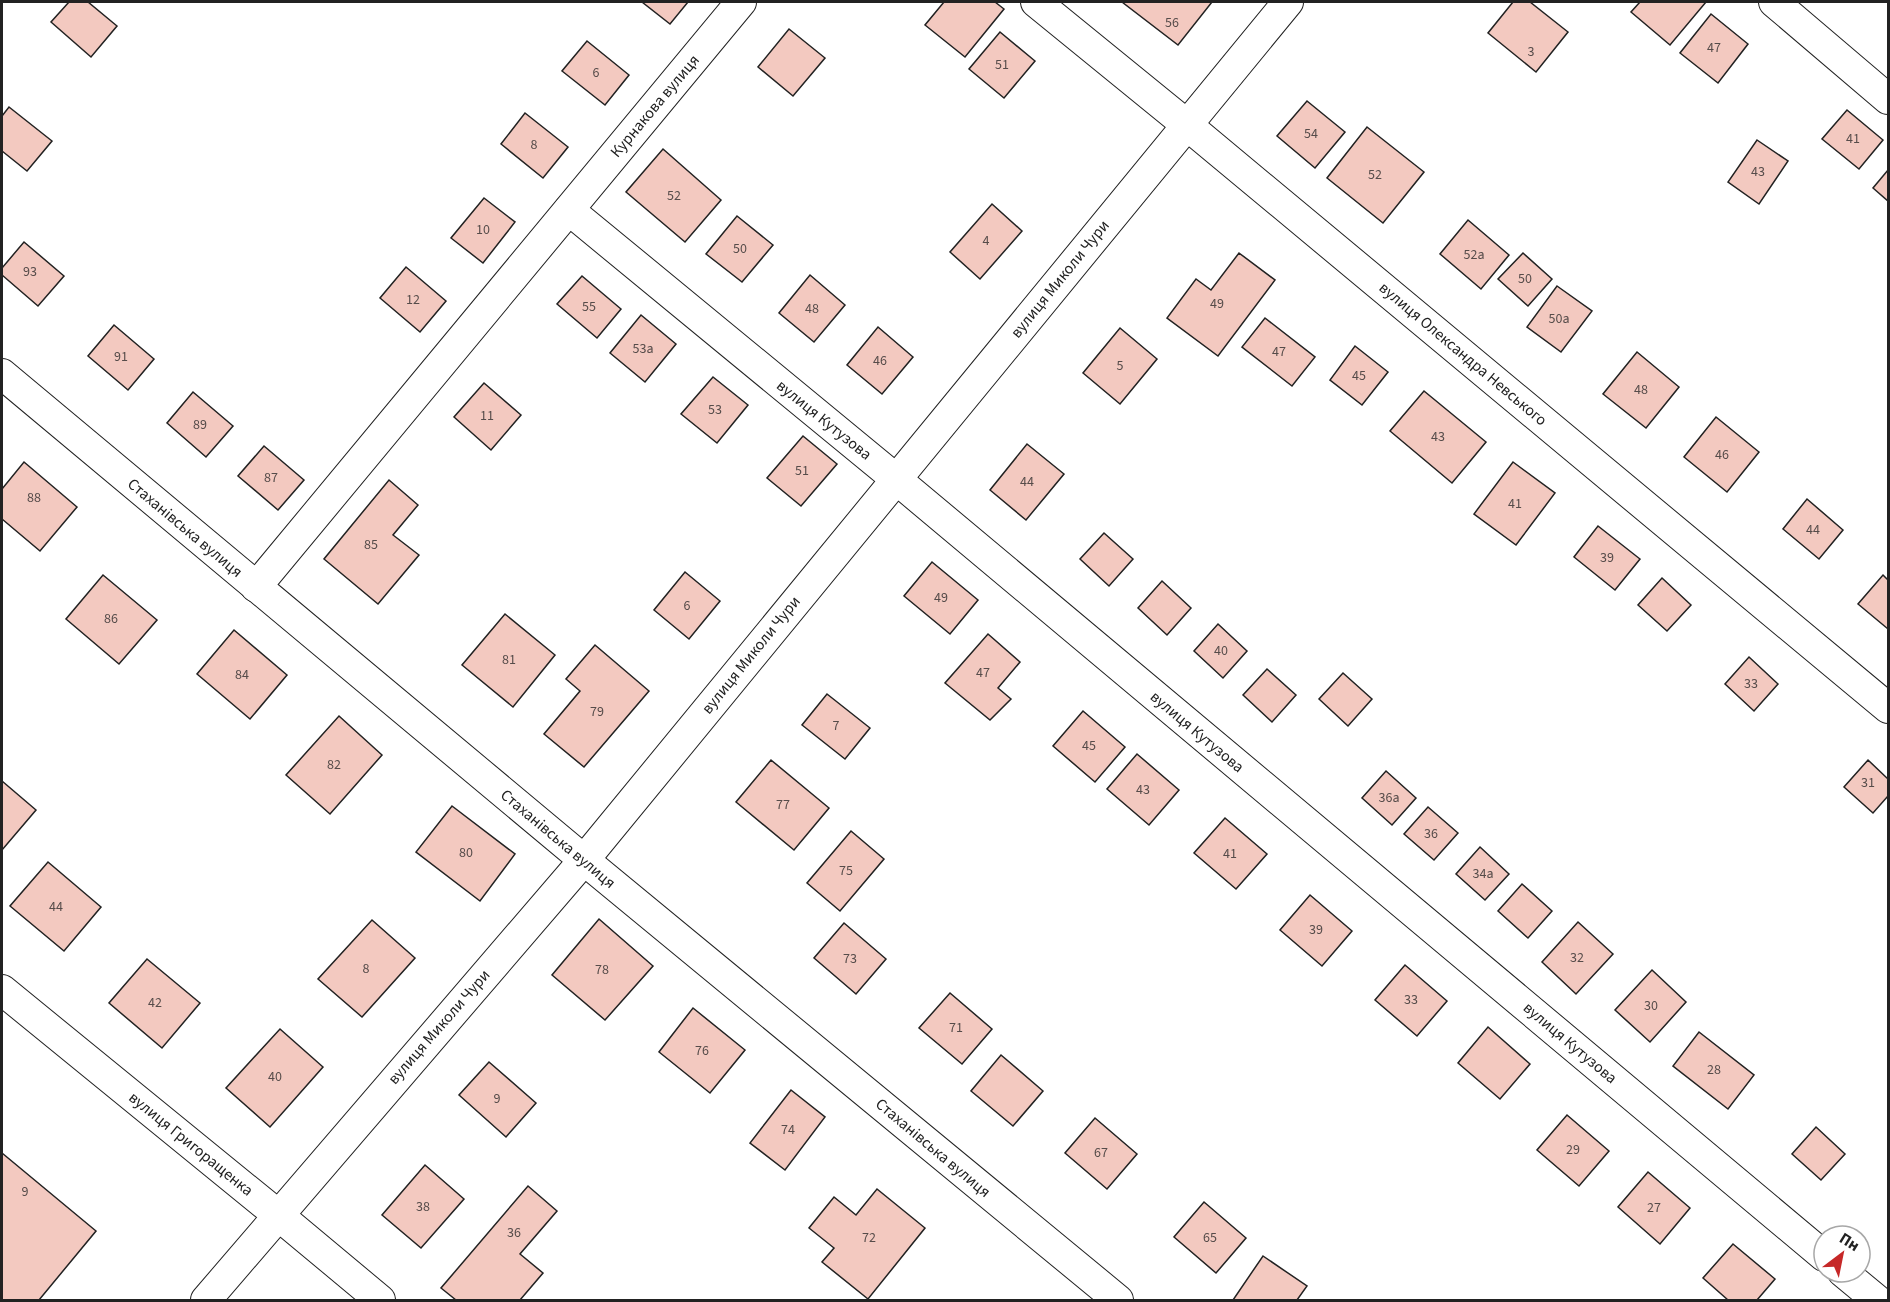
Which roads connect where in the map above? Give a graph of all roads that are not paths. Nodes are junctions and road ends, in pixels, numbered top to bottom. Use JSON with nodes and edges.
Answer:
{"nodes":[{"id":1,"x":741,"y":2,"type":"edge"},
{"id":2,"x":1036,"y":2,"type":"edge"},
{"id":3,"x":1287,"y":2,"type":"edge"},
{"id":4,"x":1774,"y":2,"type":"edge"},
{"id":5,"x":1888,"y":99,"type":"edge"},
{"id":6,"x":1187,"y":125,"type":"junction"},
{"id":7,"x":569,"y":210,"type":"junction"},
{"id":8,"x":2,"y":374,"type":"edge"},
{"id":9,"x":896,"y":479,"type":"junction"},
{"id":10,"x":256,"y":587,"type":"junction"},
{"id":11,"x":1888,"y":708,"type":"edge"},
{"id":12,"x":584,"y":860,"type":"junction"},
{"id":13,"x":2,"y":990,"type":"edge"},
{"id":14,"x":278,"y":1215,"type":"junction"},
{"id":15,"x":1812,"y":1246,"type":"edge"},
{"id":16,"x":1858,"y":1284,"type":"edge"},
{"id":17,"x":206,"y":1300,"type":"edge"},
{"id":18,"x":380,"y":1300,"type":"edge"},
{"id":19,"x":1118,"y":1300,"type":"edge"},
{"id":20,"x":1877,"y":1300,"type":"edge"}],
"edges":[{"from":1,"to":7,"type":"street","name":"Курнакова вулиця"},
{"from":2,"to":6,"type":"street","name":"вулиця Олександра Невського"},
{"from":3,"to":6,"type":"street","name":"вулиця Миколи Чури"},
{"from":4,"to":5,"type":"street"},
{"from":6,"to":9,"type":"street","name":"вулиця Миколи Чури"},
{"from":6,"to":11,"type":"street","name":"вулиця Олександра Невського"},
{"from":7,"to":9,"type":"street","name":"вулиця Кутузова"},
{"from":7,"to":10,"type":"street","name":"Курнакова вулиця"},
{"from":8,"to":10,"type":"street","name":"Стаханівська вулиця"},
{"from":9,"to":12,"type":"street","name":"вулиця Миколи Чури"},
{"from":9,"to":15,"type":"street","name":"вулиця Кутузова"},
{"from":10,"to":12,"type":"street","name":"Стаханівська вулиця"},
{"from":12,"to":14,"type":"street","name":"вулиця Миколи Чури"},
{"from":12,"to":19,"type":"street","name":"Стаханівська вулиця"},
{"from":13,"to":14,"type":"street","name":"вулиця Григоращенка"},
{"from":14,"to":17,"type":"street","name":"вулиця Миколи Чури"},
{"from":14,"to":18,"type":"street","name":"вулиця Григоращенка"},
{"from":16,"to":20,"type":"street"}]}
